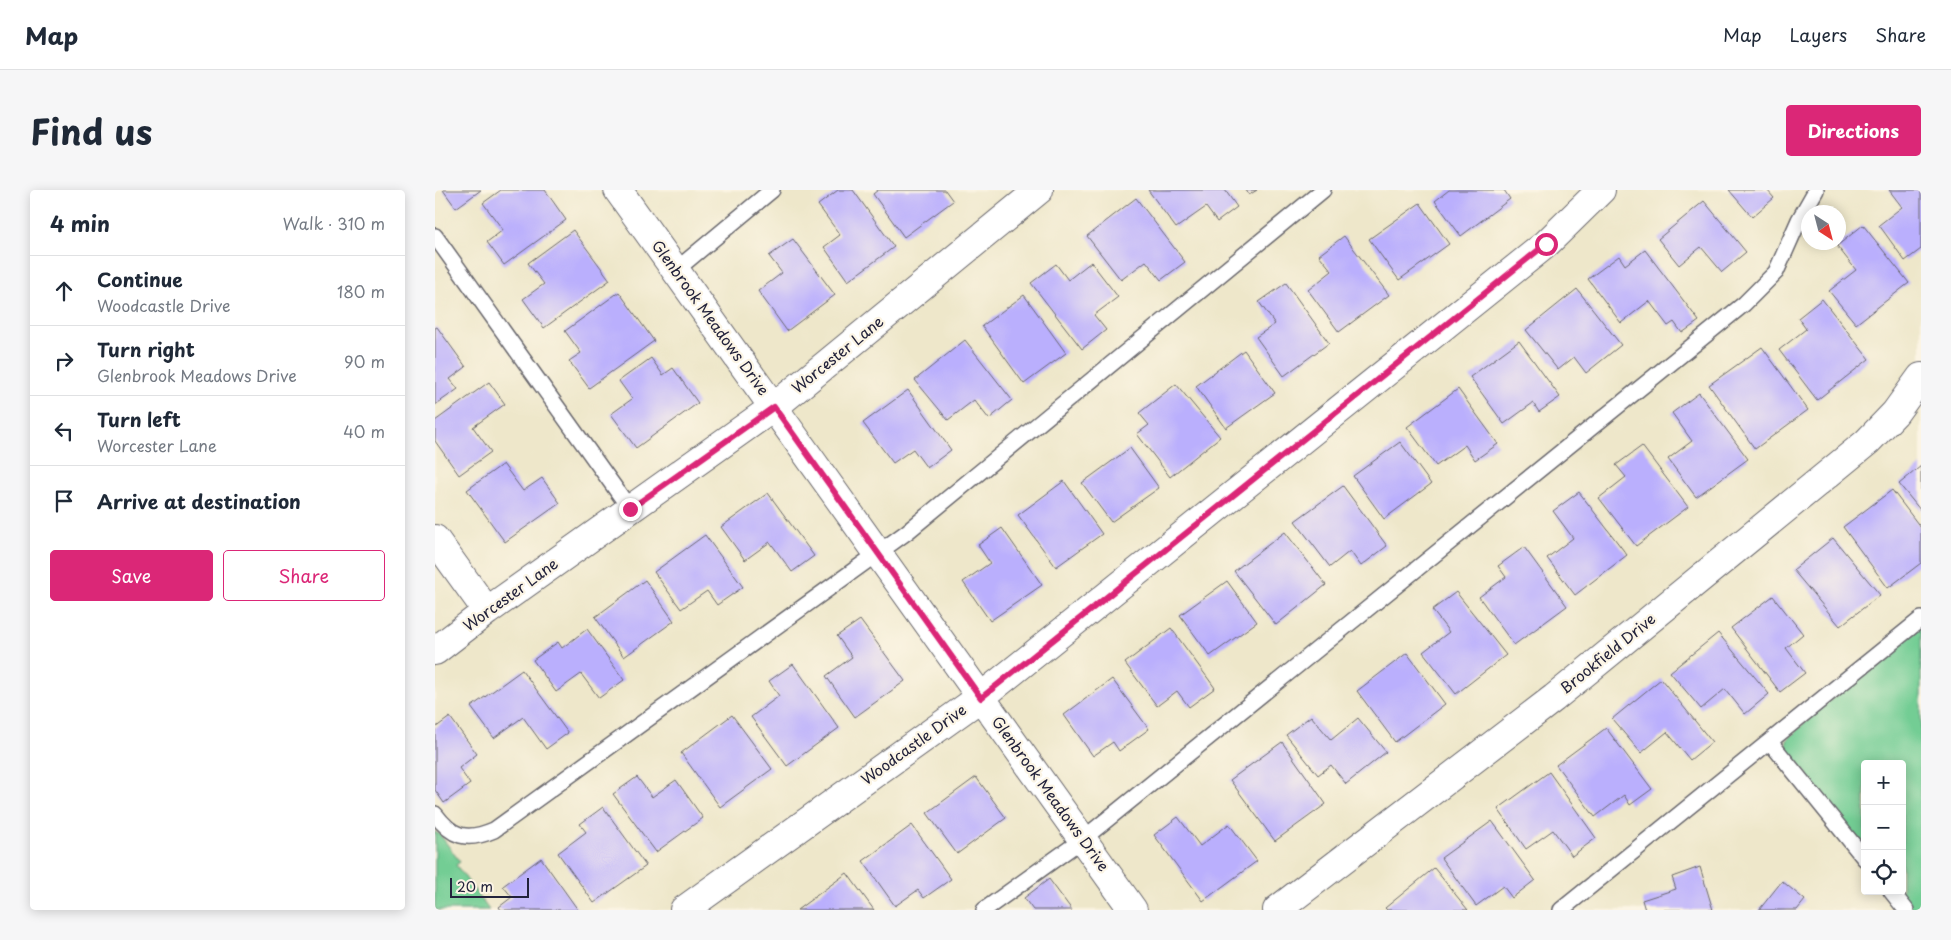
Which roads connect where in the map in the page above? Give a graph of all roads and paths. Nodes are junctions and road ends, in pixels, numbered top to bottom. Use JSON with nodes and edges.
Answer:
{"nodes":[{"id":1,"x":618,"y":190,"type":"edge"},
{"id":2,"x":772,"y":190,"type":"edge"},
{"id":3,"x":1039,"y":190,"type":"edge"},
{"id":4,"x":1323,"y":190,"type":"edge"},
{"id":5,"x":1601,"y":190,"type":"edge"},
{"id":6,"x":1817,"y":190,"type":"edge"},
{"id":7,"x":435,"y":236,"type":"edge"},
{"id":8,"x":676,"y":270,"type":"junction"},
{"id":9,"x":1921,"y":377,"type":"edge"},
{"id":10,"x":774,"y":407,"type":"junction"},
{"id":11,"x":630,"y":509,"type":"junction"},
{"id":12,"x":435,"y":539,"type":"edge"},
{"id":13,"x":878,"y":553,"type":"junction"},
{"id":14,"x":487,"y":611,"type":"junction"},
{"id":15,"x":1921,"y":619,"type":"edge"},
{"id":16,"x":435,"y":651,"type":"edge"},
{"id":17,"x":981,"y":698,"type":"junction"},
{"id":18,"x":1770,"y":742,"type":"junction"},
{"id":19,"x":435,"y":814,"type":"edge"},
{"id":20,"x":1083,"y":839,"type":"junction"},
{"id":21,"x":1861,"y":854,"type":"edge"},
{"id":22,"x":1894,"y":895,"type":"edge"},
{"id":23,"x":684,"y":910,"type":"edge"},
{"id":24,"x":983,"y":910,"type":"edge"},
{"id":25,"x":1133,"y":910,"type":"edge"},
{"id":26,"x":1277,"y":910,"type":"edge"},
{"id":27,"x":1561,"y":910,"type":"edge"},
{"id":28,"x":1906,"y":910,"type":"edge"}],
"edges":[{"from":1,"to":8,"type":"street","name":"Glenbrook Meadows Drive"},
{"from":2,"to":8,"type":"lane"},
{"from":3,"to":10,"type":"street","name":"Worcester Lane"},
{"from":4,"to":13,"type":"lane"},
{"from":5,"to":17,"type":"street","name":"Woodcastle Drive"},
{"from":6,"to":20,"type":"lane"},
{"from":7,"to":11,"type":"lane"},
{"from":8,"to":10,"type":"street","name":"Glenbrook Meadows Drive"},
{"from":9,"to":26,"type":"street","name":"Brookfield Drive"},
{"from":10,"to":11,"type":"street","name":"Worcester Lane"},
{"from":10,"to":13,"type":"street","name":"Glenbrook Meadows Drive"},
{"from":11,"to":14,"type":"street","name":"Worcester Lane"},
{"from":12,"to":14,"type":"street"},
{"from":13,"to":17,"type":"street","name":"Glenbrook Meadows Drive"},
{"from":13,"to":19,"type":"lane"},
{"from":14,"to":16,"type":"street","name":"Worcester Lane"},
{"from":15,"to":18,"type":"lane"},
{"from":17,"to":20,"type":"street","name":"Glenbrook Meadows Drive"},
{"from":17,"to":23,"type":"street","name":"Woodcastle Drive"},
{"from":18,"to":21,"type":"lane"},
{"from":18,"to":27,"type":"lane"},
{"from":20,"to":24,"type":"lane"},
{"from":20,"to":25,"type":"street","name":"Glenbrook Meadows Drive"},
{"from":22,"to":28,"type":"lane"}]}
